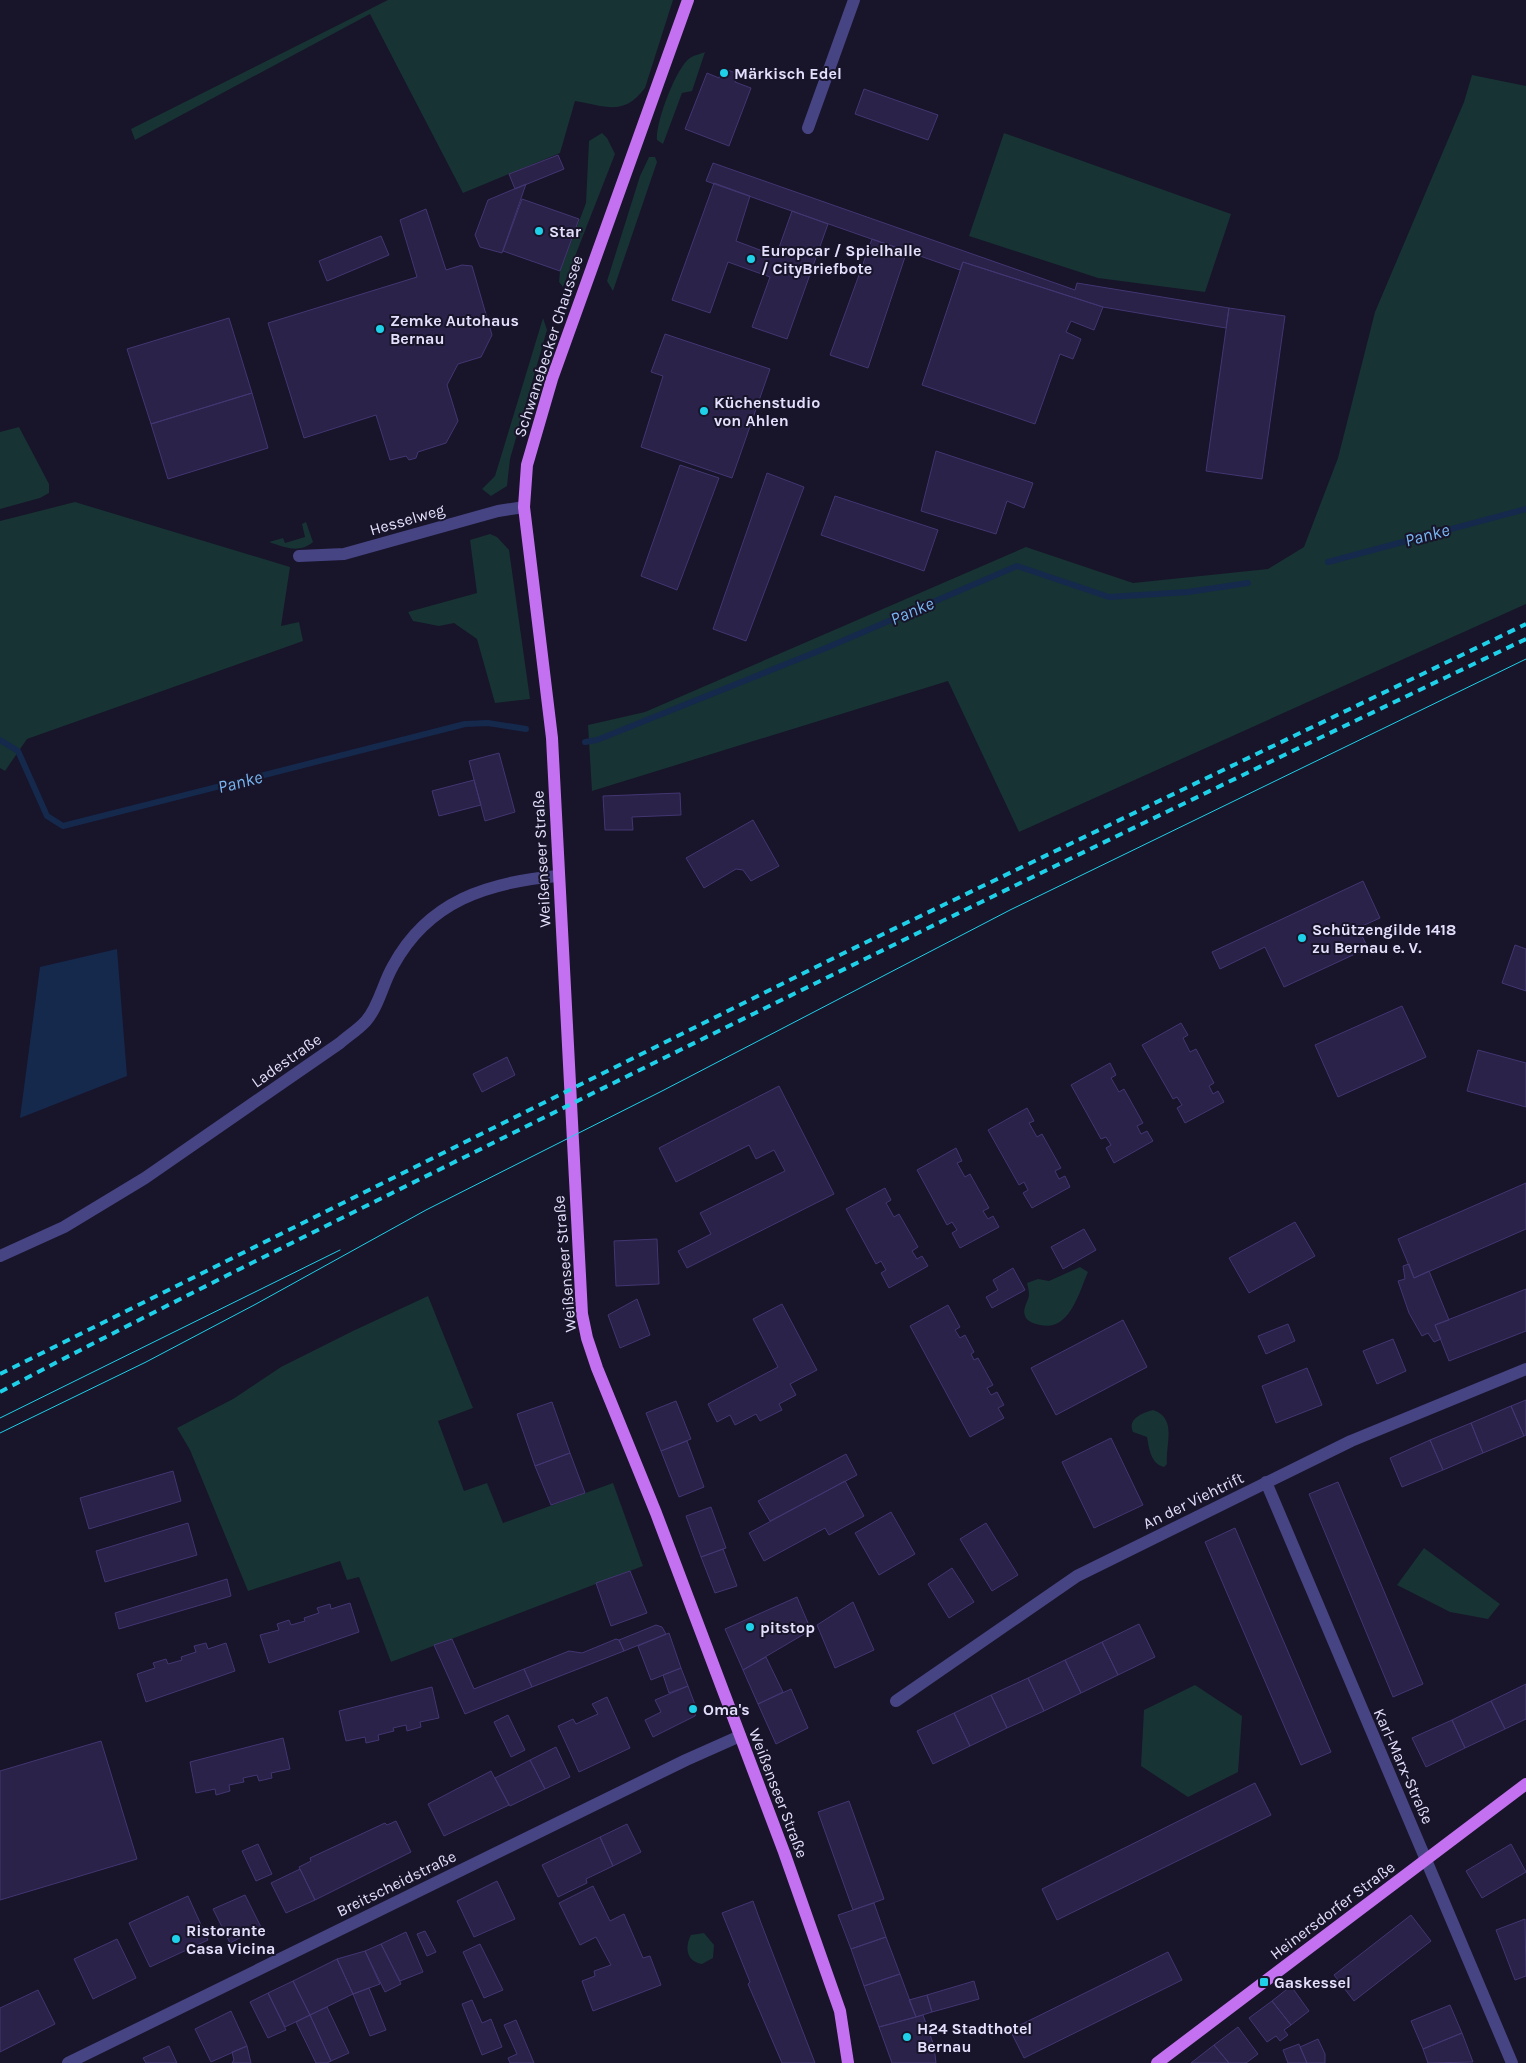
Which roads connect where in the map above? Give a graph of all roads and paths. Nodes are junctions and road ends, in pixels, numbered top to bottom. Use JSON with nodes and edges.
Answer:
{"nodes":[{"id":1,"x":688,"y":0,"type":"edge"},
{"id":2,"x":854,"y":0,"type":"edge"},
{"id":3,"x":808,"y":128,"type":"dead end"},
{"id":4,"x":524,"y":508,"type":"junction"},
{"id":5,"x":299,"y":556,"type":"dead end"},
{"id":6,"x":558,"y":876,"type":"junction"},
{"id":7,"x":0,"y":1256,"type":"edge"},
{"id":8,"x":1526,"y":1369,"type":"edge"},
{"id":9,"x":1266,"y":1482,"type":"junction"},
{"id":10,"x":896,"y":1701,"type":"dead end"},
{"id":11,"x":740,"y":1736,"type":"junction"},
{"id":12,"x":1526,"y":1784,"type":"edge"},
{"id":13,"x":1426,"y":1860,"type":"junction"},
{"id":14,"x":68,"y":2063,"type":"edge"},
{"id":15,"x":848,"y":2063,"type":"edge"},
{"id":16,"x":1157,"y":2063,"type":"edge"},
{"id":17,"x":1512,"y":2063,"type":"edge"}],
"edges":[{"from":1,"to":4,"type":"main road","name":"Schwanebecker Chaussee"},
{"from":2,"to":3,"type":"street"},
{"from":4,"to":5,"type":"street","name":"Hesselweg"},
{"from":4,"to":6,"type":"main road","name":"Weißenseer Straße"},
{"from":6,"to":7,"type":"street","name":"Ladestraße"},
{"from":6,"to":11,"type":"main road","name":"Weißenseer Straße"},
{"from":8,"to":9,"type":"street","name":"An der Viehtrift"},
{"from":9,"to":10,"type":"street","name":"An der Viehtrift"},
{"from":9,"to":13,"type":"street","name":"Karl-Marx-Straße"},
{"from":11,"to":14,"type":"street","name":"Breitscheidstraße"},
{"from":11,"to":15,"type":"main road","name":"Weißenseer Straße"},
{"from":12,"to":13,"type":"main road","name":"Heinersdorfer Straße"},
{"from":13,"to":16,"type":"main road","name":"Heinersdorfer Straße"},
{"from":13,"to":17,"type":"street","name":"Karl-Marx-Straße"}]}
